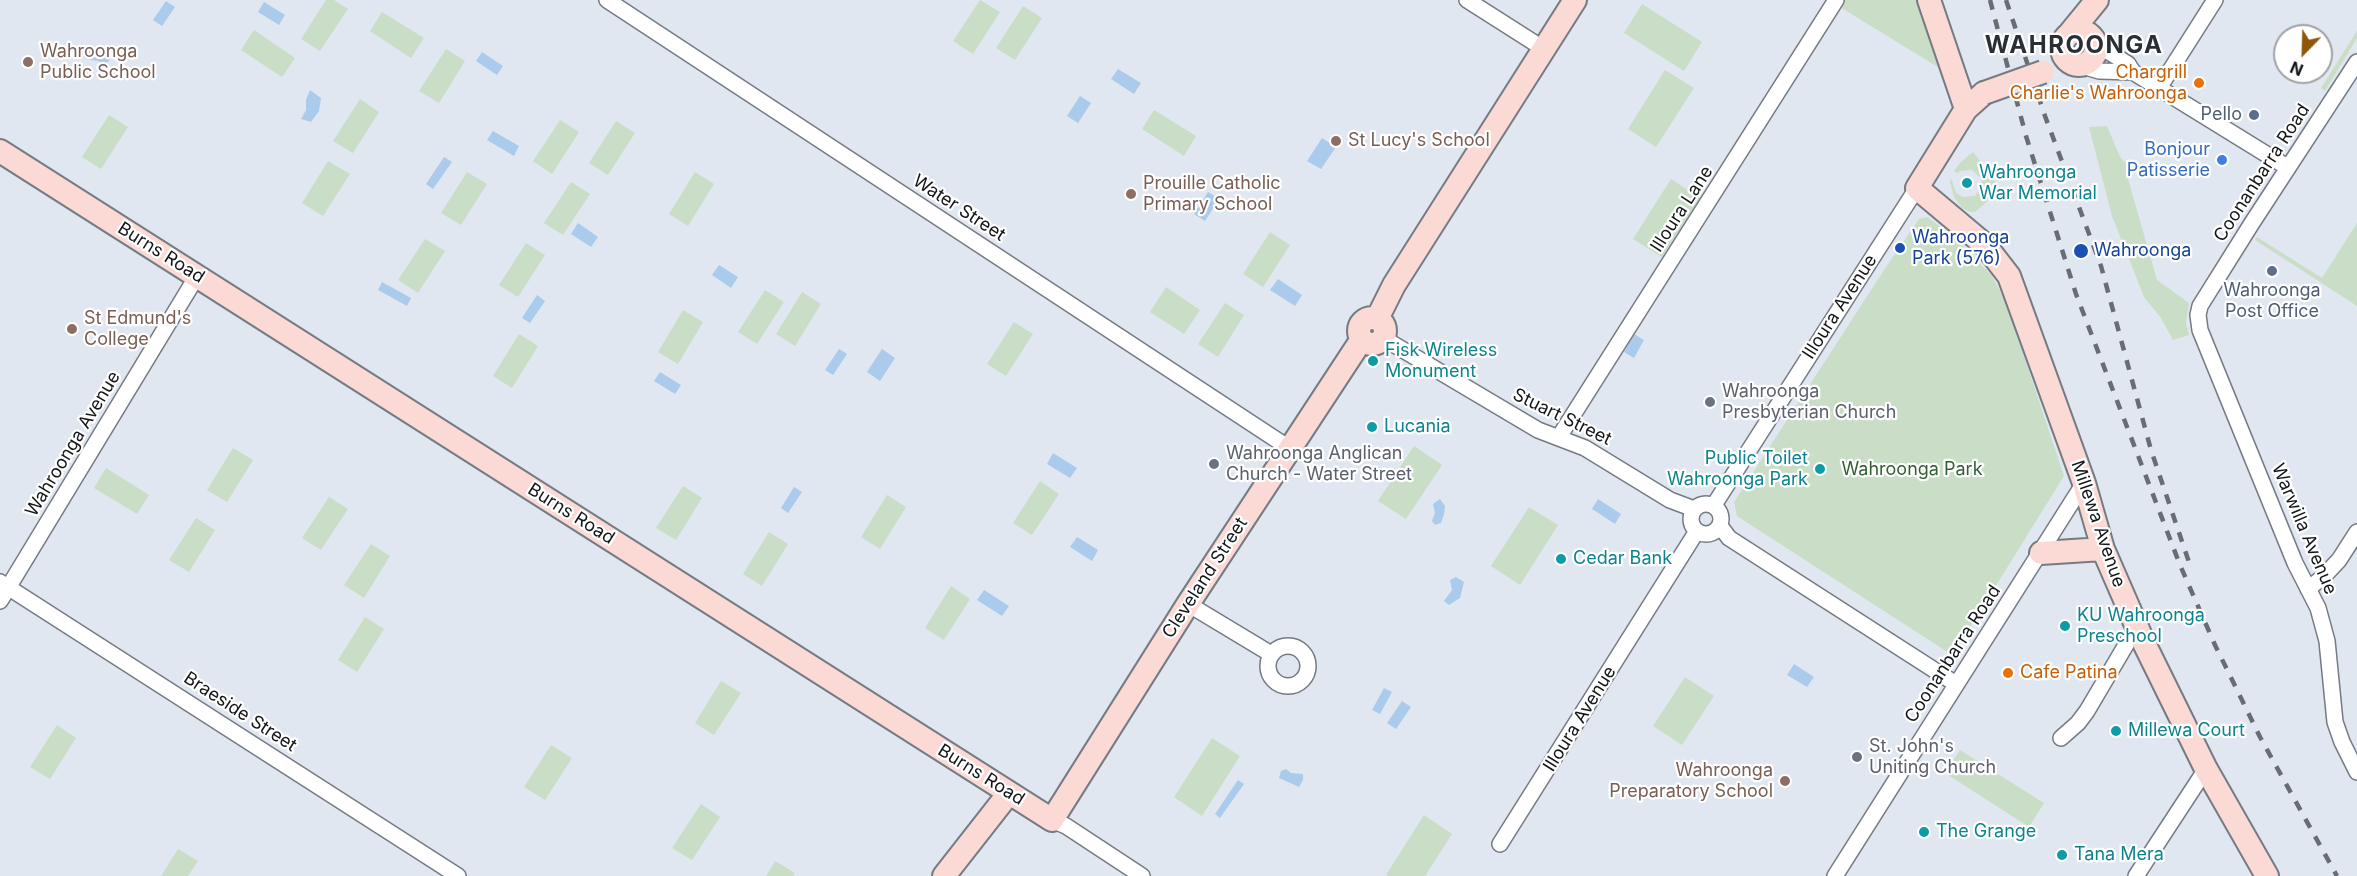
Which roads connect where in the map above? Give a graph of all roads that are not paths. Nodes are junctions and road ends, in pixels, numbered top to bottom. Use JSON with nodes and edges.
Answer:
{"nodes":[{"id":1,"x":607,"y":0,"type":"edge"},
{"id":2,"x":1467,"y":0,"type":"edge"},
{"id":3,"x":1575,"y":0,"type":"edge"},
{"id":4,"x":1836,"y":0,"type":"edge"},
{"id":5,"x":1929,"y":0,"type":"edge"},
{"id":6,"x":2215,"y":0,"type":"edge"},
{"id":7,"x":2096,"y":2,"type":"edge"},
{"id":8,"x":2070,"y":33,"type":"junction"},
{"id":9,"x":2095,"y":42,"type":"junction"},
{"id":10,"x":1544,"y":49,"type":"junction"},
{"id":11,"x":2357,"y":62,"type":"edge"},
{"id":12,"x":2073,"y":63,"type":"junction"},
{"id":13,"x":2133,"y":72,"type":"junction"},
{"id":14,"x":2159,"y":88,"type":"junction"},
{"id":15,"x":1966,"y":109,"type":"junction"},
{"id":16,"x":0,"y":151,"type":"edge"},
{"id":17,"x":2287,"y":167,"type":"junction"},
{"id":18,"x":1917,"y":188,"type":"junction"},
{"id":19,"x":197,"y":276,"type":"junction"},
{"id":20,"x":2200,"y":306,"type":"joint"},
{"id":21,"x":1374,"y":332,"type":"junction"},
{"id":22,"x":1559,"y":437,"type":"junction"},
{"id":23,"x":1289,"y":448,"type":"junction"},
{"id":24,"x":2084,"y":483,"type":"junction"},
{"id":25,"x":1714,"y":505,"type":"junction"},
{"id":26,"x":1694,"y":509,"type":"junction"},
{"id":27,"x":1720,"y":526,"type":"junction"},
{"id":28,"x":1697,"y":531,"type":"junction"},
{"id":29,"x":2357,"y":532,"type":"edge"},
{"id":30,"x":2103,"y":549,"type":"junction"},
{"id":31,"x":2041,"y":553,"type":"junction"},
{"id":32,"x":4,"y":585,"type":"edge"},
{"id":33,"x":2308,"y":589,"type":"junction"},
{"id":34,"x":0,"y":602,"type":"edge"},
{"id":35,"x":1188,"y":604,"type":"junction"},
{"id":36,"x":2141,"y":635,"type":"junction"},
{"id":37,"x":1271,"y":654,"type":"dead end"},
{"id":38,"x":1956,"y":684,"type":"junction"},
{"id":39,"x":2061,"y":738,"type":"dead end"},
{"id":40,"x":2206,"y":769,"type":"junction"},
{"id":41,"x":2357,"y":772,"type":"edge"},
{"id":42,"x":1008,"y":793,"type":"junction"},
{"id":43,"x":1052,"y":820,"type":"junction"},
{"id":44,"x":1500,"y":844,"type":"dead end"},
{"id":45,"x":458,"y":876,"type":"edge"},
{"id":46,"x":944,"y":876,"type":"edge"},
{"id":47,"x":1142,"y":876,"type":"edge"},
{"id":48,"x":1835,"y":876,"type":"edge"},
{"id":49,"x":2136,"y":876,"type":"edge"},
{"id":50,"x":2267,"y":876,"type":"edge"}],
"edges":[{"from":1,"to":23,"type":"street","name":"Water Street"},
{"from":2,"to":10,"type":"street"},
{"from":3,"to":10,"type":"street","name":"Cleveland Street"},
{"from":4,"to":22,"type":"street","name":"Illoura Lane"},
{"from":5,"to":15,"type":"street"},
{"from":6,"to":14,"type":"street"},
{"from":7,"to":8,"type":"street"},
{"from":7,"to":9,"type":"street"},
{"from":8,"to":9,"type":"street"},
{"from":8,"to":12,"type":"street"},
{"from":9,"to":12,"type":"street"},
{"from":9,"to":13,"type":"street"},
{"from":10,"to":21,"type":"street","name":"Cleveland Street"},
{"from":11,"to":17,"type":"street","name":"Coonanbarra Road"},
{"from":12,"to":13,"type":"street"},
{"from":12,"to":15,"type":"street","name":"Illoura Avenue","bridge":true},
{"from":13,"to":14,"type":"street"},
{"from":14,"to":17,"type":"street"},
{"from":15,"to":18,"type":"street","name":"Illoura Avenue"},
{"from":16,"to":19,"type":"street","name":"Burns Road"},
{"from":17,"to":20,"type":"street","name":"Coonanbarra Road"},
{"from":18,"to":24,"type":"street","name":"Millewa Avenue"},
{"from":18,"to":25,"type":"street","name":"Illoura Avenue"},
{"from":19,"to":32,"type":"street","name":"Wahroonga Avenue"},
{"from":19,"to":42,"type":"street","name":"Burns Road"},
{"from":20,"to":33,"type":"street","name":"Warwilla Avenue"},
{"from":21,"to":22,"type":"street","name":"Stuart Street"},
{"from":21,"to":23,"type":"street","name":"Cleveland Street"},
{"from":22,"to":26,"type":"street","name":"Stuart Street"},
{"from":23,"to":35,"type":"street","name":"Cleveland Street"},
{"from":24,"to":30,"type":"street","name":"Millewa Avenue"},
{"from":24,"to":31,"type":"street","name":"Coonanbarra Road"},
{"from":25,"to":26,"type":"street"},
{"from":25,"to":27,"type":"street"},
{"from":26,"to":28,"type":"street"},
{"from":27,"to":28,"type":"street"},
{"from":27,"to":38,"type":"street"},
{"from":28,"to":44,"type":"street","name":"Illoura Avenue"},
{"from":29,"to":33,"type":"street"},
{"from":30,"to":31,"type":"street"},
{"from":30,"to":36,"type":"street","name":"Millewa Avenue"},
{"from":31,"to":38,"type":"street","name":"Coonanbarra Road"},
{"from":32,"to":34,"type":"street","name":"Wahroonga Avenue"},
{"from":32,"to":45,"type":"street","name":"Braeside Street"},
{"from":33,"to":41,"type":"street","name":"Warwilla Avenue"},
{"from":35,"to":37,"type":"street"},
{"from":35,"to":43,"type":"street","name":"Cleveland Street"},
{"from":36,"to":39,"type":"street"},
{"from":36,"to":40,"type":"street","name":"Millewa Avenue"},
{"from":38,"to":48,"type":"street","name":"Coonanbarra Road"},
{"from":40,"to":49,"type":"street"},
{"from":40,"to":50,"type":"street","name":"Millewa Avenue"},
{"from":42,"to":43,"type":"street","name":"Burns Road"},
{"from":42,"to":46,"type":"street"},
{"from":43,"to":47,"type":"street","name":"Burns Road"}]}
